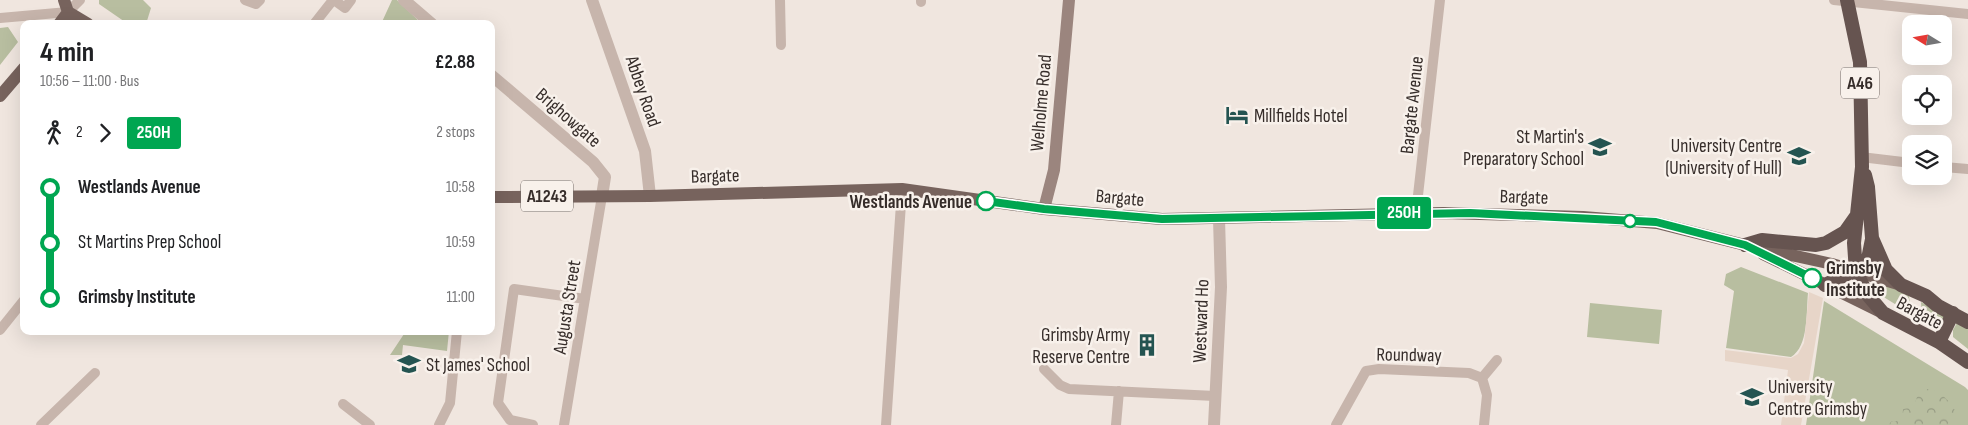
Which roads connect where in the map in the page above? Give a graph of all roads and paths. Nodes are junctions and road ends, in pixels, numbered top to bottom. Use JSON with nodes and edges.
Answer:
{"nodes":[{"id":1,"x":80,"y":0,"type":"edge"},
{"id":2,"x":245,"y":0,"type":"edge"},
{"id":3,"x":260,"y":0,"type":"edge"},
{"id":4,"x":333,"y":0,"type":"edge"},
{"id":5,"x":351,"y":0,"type":"edge"},
{"id":6,"x":404,"y":0,"type":"edge"},
{"id":7,"x":592,"y":0,"type":"edge"},
{"id":8,"x":780,"y":0,"type":"edge"},
{"id":9,"x":1069,"y":0,"type":"edge"},
{"id":10,"x":1440,"y":0,"type":"edge"},
{"id":11,"x":1843,"y":1,"type":"edge"},
{"id":12,"x":66,"y":6,"type":"edge"},
{"id":13,"x":1968,"y":14,"type":"edge"},
{"id":14,"x":0,"y":18,"type":"edge"},
{"id":15,"x":26,"y":20,"type":"edge"},
{"id":16,"x":61,"y":20,"type":"edge"},
{"id":17,"x":83,"y":20,"type":"edge"},
{"id":18,"x":317,"y":20,"type":"edge"},
{"id":19,"x":427,"y":20,"type":"edge"},
{"id":20,"x":781,"y":45,"type":"dead end"},
{"id":21,"x":20,"y":73,"type":"edge"},
{"id":22,"x":495,"y":78,"type":"edge"},
{"id":23,"x":0,"y":96,"type":"edge"},
{"id":24,"x":1862,"y":162,"type":"junction"},
{"id":25,"x":1902,"y":163,"type":"edge"},
{"id":26,"x":1952,"y":168,"type":"edge"},
{"id":27,"x":1968,"y":169,"type":"edge"},
{"id":28,"x":902,"y":189,"type":"junction"},
{"id":29,"x":602,"y":196,"type":"junction"},
{"id":30,"x":650,"y":196,"type":"junction"},
{"id":31,"x":495,"y":197,"type":"edge"},
{"id":32,"x":1044,"y":209,"type":"junction"},
{"id":33,"x":1416,"y":213,"type":"junction"},
{"id":34,"x":1857,"y":214,"type":"junction"},
{"id":35,"x":1219,"y":219,"type":"junction"},
{"id":36,"x":1872,"y":238,"type":"junction"},
{"id":37,"x":1745,"y":245,"type":"junction"},
{"id":38,"x":1856,"y":272,"type":"junction"},
{"id":39,"x":1825,"y":285,"type":"junction"},
{"id":40,"x":1901,"y":285,"type":"junction"},
{"id":41,"x":585,"y":299,"type":"junction"},
{"id":42,"x":20,"y":305,"type":"edge"},
{"id":43,"x":1883,"y":313,"type":"junction"},
{"id":44,"x":1953,"y":313,"type":"junction"},
{"id":45,"x":1968,"y":322,"type":"edge"},
{"id":46,"x":0,"y":330,"type":"edge"},
{"id":47,"x":457,"y":335,"type":"edge"},
{"id":48,"x":1939,"y":342,"type":"junction"},
{"id":49,"x":1497,"y":360,"type":"dead end"},
{"id":50,"x":1968,"y":362,"type":"edge"},
{"id":51,"x":1044,"y":369,"type":"dead end"},
{"id":52,"x":95,"y":373,"type":"dead end"},
{"id":53,"x":1482,"y":378,"type":"junction"},
{"id":54,"x":1119,"y":391,"type":"junction"},
{"id":55,"x":1216,"y":396,"type":"junction"},
{"id":56,"x":343,"y":404,"type":"dead end"},
{"id":57,"x":41,"y":425,"type":"edge"},
{"id":58,"x":370,"y":425,"type":"edge"},
{"id":59,"x":439,"y":425,"type":"edge"},
{"id":60,"x":533,"y":425,"type":"edge"},
{"id":61,"x":563,"y":425,"type":"edge"},
{"id":62,"x":886,"y":425,"type":"edge"},
{"id":63,"x":1116,"y":425,"type":"edge"},
{"id":64,"x":1214,"y":425,"type":"edge"},
{"id":65,"x":1336,"y":425,"type":"edge"},
{"id":66,"x":1484,"y":425,"type":"edge"}],
"edges":[{"from":1,"to":12,"type":"street"},
{"from":2,"to":3,"type":"street"},
{"from":4,"to":5,"type":"street"},
{"from":4,"to":18,"type":"street"},
{"from":6,"to":19,"type":"street"},
{"from":7,"to":30,"type":"street","name":"Abbey Road"},
{"from":8,"to":20,"type":"street"},
{"from":9,"to":32,"type":"main road","name":"Welholme Road"},
{"from":10,"to":33,"type":"street","name":"Bargate Avenue"},
{"from":11,"to":13,"type":"street"},
{"from":11,"to":24,"type":"highway","number":"A46"},
{"from":12,"to":15,"type":"street"},
{"from":12,"to":16,"type":"main road"},
{"from":12,"to":17,"type":"main road"},
{"from":14,"to":15,"type":"street"},
{"from":21,"to":23,"type":"main road"},
{"from":22,"to":29,"type":"street","name":"Brighowgate"},
{"from":24,"to":25,"type":"street"},
{"from":24,"to":34,"type":"highway","number":"A46"},
{"from":24,"to":36,"type":"highway","number":"A46"},
{"from":26,"to":27,"type":"street"},
{"from":28,"to":30,"type":"main road","name":"Bargate","number":"A1243"},
{"from":28,"to":32,"type":"main road","name":"Bargate","number":"A1243"},
{"from":28,"to":62,"type":"street"},
{"from":29,"to":30,"type":"main road","name":"Bargate","number":"A1243"},
{"from":29,"to":31,"type":"main road","name":"Bargate","number":"A1243"},
{"from":29,"to":41,"type":"street","name":"Augusta Street"},
{"from":32,"to":35,"type":"main road","name":"Bargate","number":"A1243"},
{"from":33,"to":35,"type":"main road","name":"Bargate","number":"A1243"},
{"from":33,"to":37,"type":"main road","name":"Bargate","number":"A1243"},
{"from":34,"to":37,"type":"highway"},
{"from":34,"to":38,"type":"highway","number":"A46"},
{"from":35,"to":55,"type":"street","name":"Westward Ho"},
{"from":36,"to":38,"type":"highway"},
{"from":36,"to":40,"type":"highway","number":"A46"},
{"from":37,"to":38,"type":"main road","name":"Bargate","number":"A1243"},
{"from":37,"to":39,"type":"main road","name":"Bargate","number":"A1243"},
{"from":38,"to":39,"type":"highway"},
{"from":38,"to":40,"type":"main road","name":"Bargate","number":"A1243"},
{"from":38,"to":43,"type":"highway","number":"A46"},
{"from":39,"to":43,"type":"main road","name":"Bargate","number":"A1243"},
{"from":40,"to":44,"type":"highway","name":"Bargate","number":"A46"},
{"from":41,"to":60,"type":"street"},
{"from":41,"to":61,"type":"street","name":"Augusta Street"},
{"from":42,"to":46,"type":"street"},
{"from":43,"to":48,"type":"highway","name":"Bargate","number":"A46"},
{"from":44,"to":45,"type":"highway","name":"Bargate","number":"A46"},
{"from":44,"to":48,"type":"highway"},
{"from":47,"to":59,"type":"street"},
{"from":48,"to":50,"type":"highway","name":"Bargate","number":"A46"},
{"from":49,"to":53,"type":"street"},
{"from":51,"to":54,"type":"street"},
{"from":52,"to":57,"type":"street"},
{"from":53,"to":65,"type":"street","name":"Roundway"},
{"from":53,"to":66,"type":"street"},
{"from":54,"to":55,"type":"street"},
{"from":54,"to":63,"type":"street"},
{"from":55,"to":64,"type":"street","name":"Westward Ho"},
{"from":56,"to":58,"type":"street"}]}
